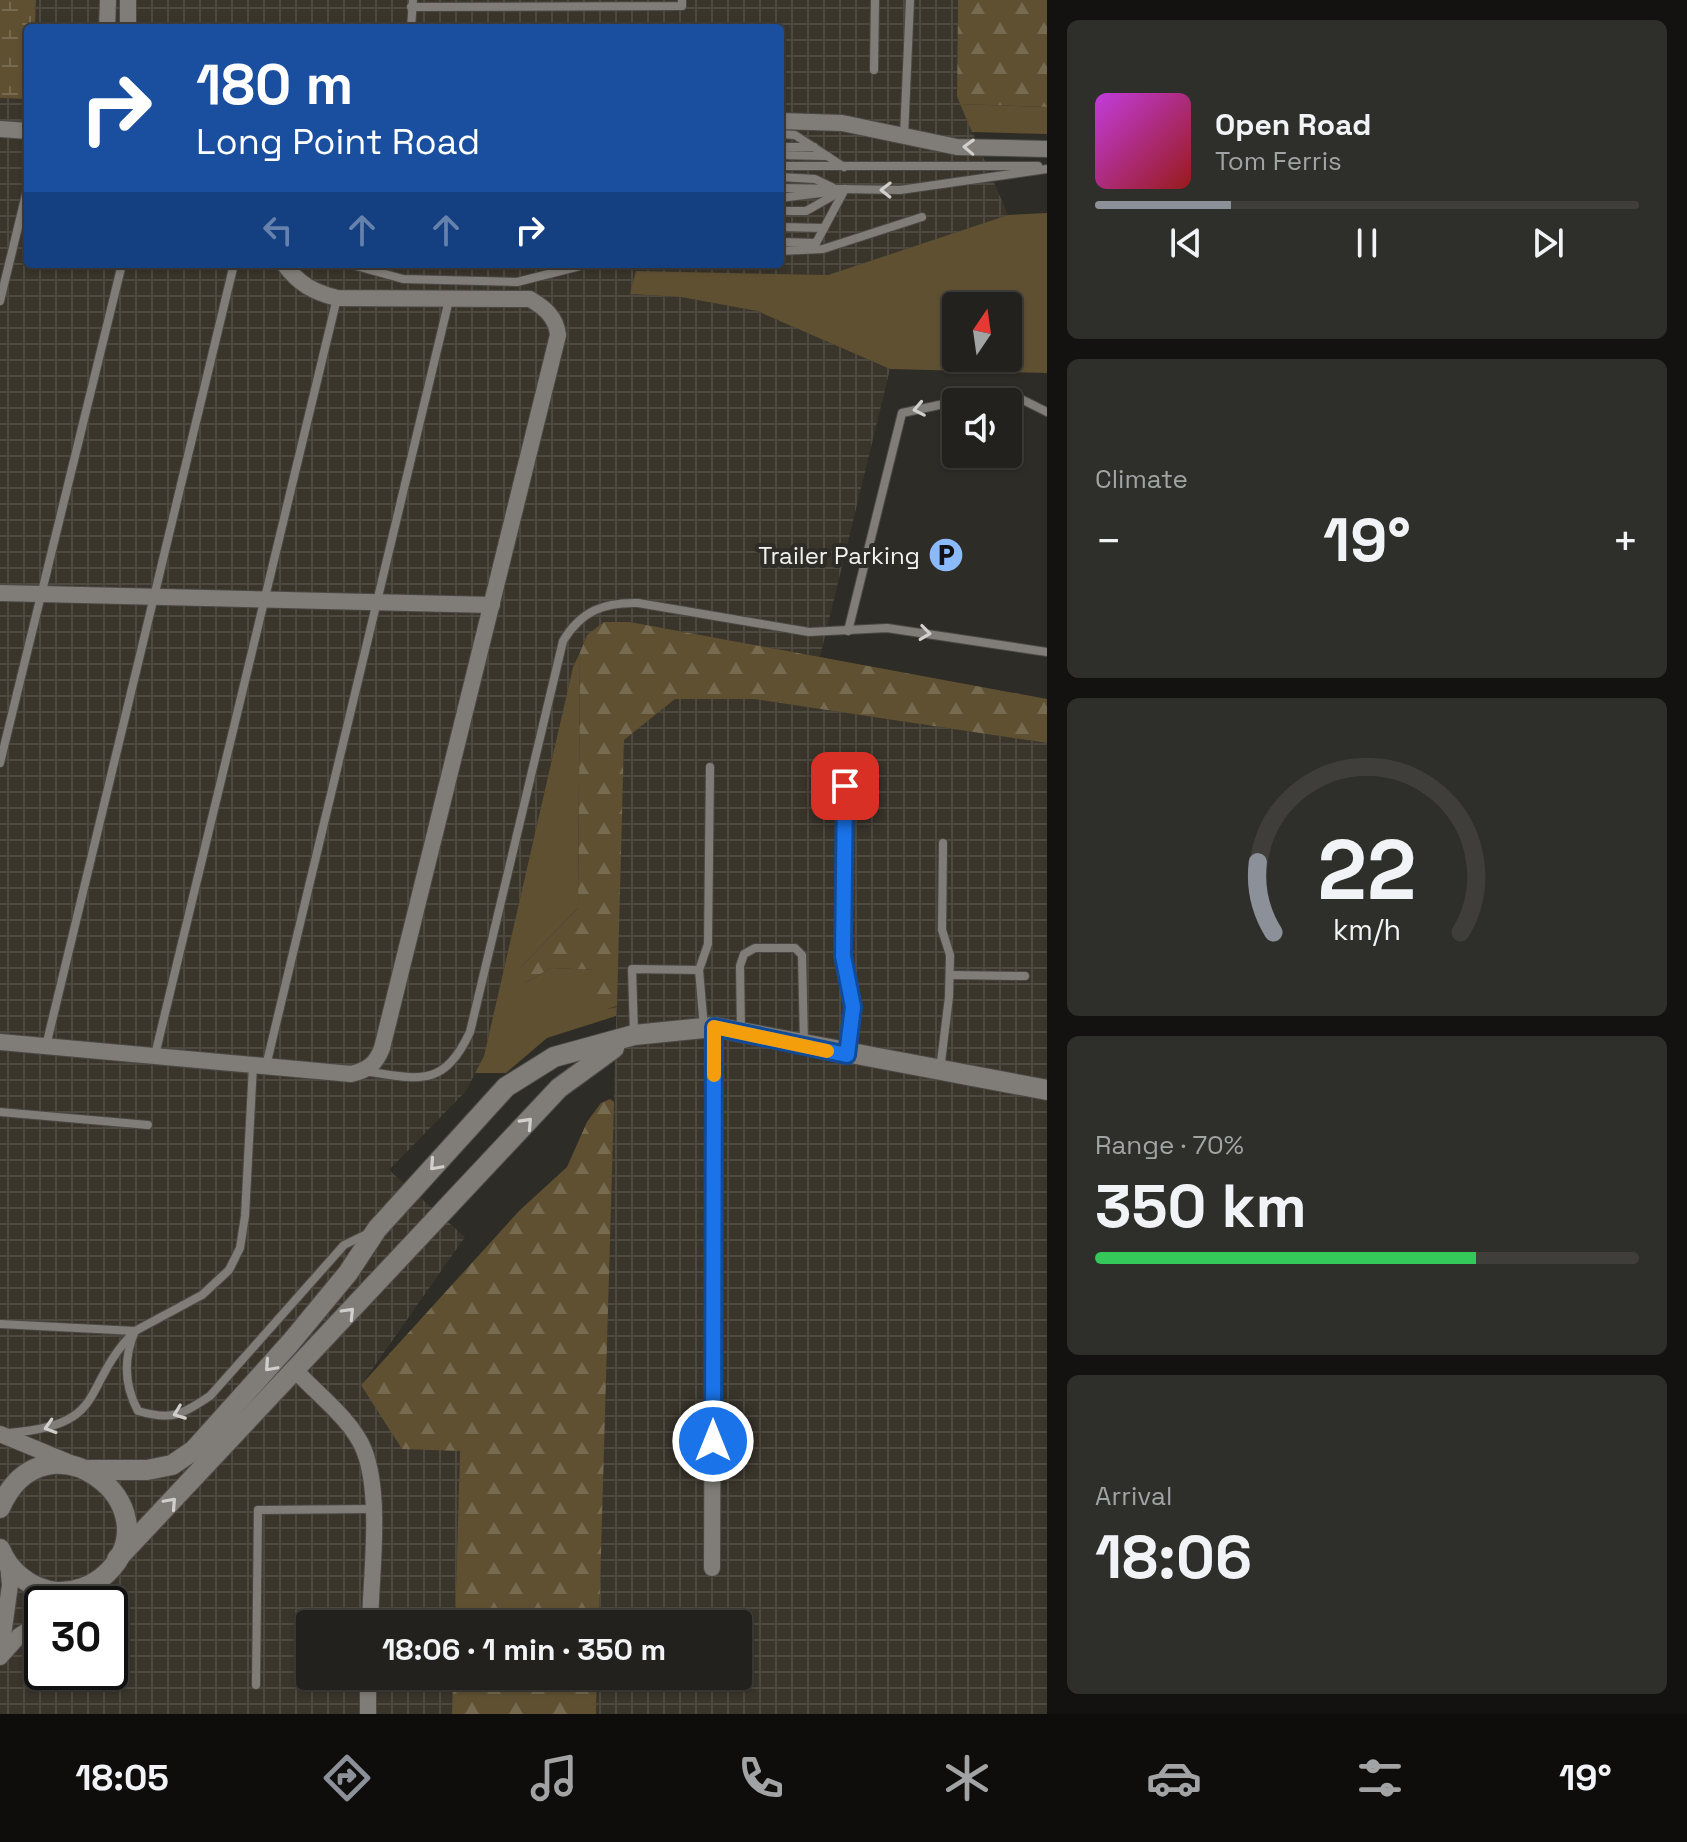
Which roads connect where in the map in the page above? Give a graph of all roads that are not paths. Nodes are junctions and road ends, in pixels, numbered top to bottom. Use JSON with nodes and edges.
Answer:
{"nodes":[{"id":1,"x":108,"y":0,"type":"edge"},
{"id":2,"x":128,"y":0,"type":"edge"},
{"id":3,"x":682,"y":0,"type":"edge"},
{"id":4,"x":875,"y":0,"type":"edge"},
{"id":5,"x":910,"y":0,"type":"edge"},
{"id":6,"x":412,"y":3,"type":"edge"},
{"id":7,"x":107,"y":24,"type":"edge"},
{"id":8,"x":128,"y":24,"type":"edge"},
{"id":9,"x":411,"y":24,"type":"edge"},
{"id":10,"x":874,"y":70,"type":"dead end"},
{"id":11,"x":784,"y":121,"type":"edge"},
{"id":12,"x":0,"y":123,"type":"edge"},
{"id":13,"x":24,"y":123,"type":"edge"},
{"id":14,"x":0,"y":129,"type":"edge"},
{"id":15,"x":24,"y":131,"type":"edge"},
{"id":16,"x":784,"y":134,"type":"edge"},
{"id":17,"x":904,"y":136,"type":"junction"},
{"id":18,"x":784,"y":147,"type":"edge"},
{"id":19,"x":815,"y":147,"type":"junction"},
{"id":20,"x":1047,"y":149,"type":"edge"},
{"id":21,"x":784,"y":155,"type":"edge"},
{"id":22,"x":828,"y":156,"type":"junction"},
{"id":23,"x":784,"y":166,"type":"edge"},
{"id":24,"x":845,"y":167,"type":"junction"},
{"id":25,"x":1047,"y":168,"type":"edge"},
{"id":26,"x":784,"y":177,"type":"edge"},
{"id":27,"x":784,"y":188,"type":"edge"},
{"id":28,"x":841,"y":189,"type":"junction"},
{"id":29,"x":784,"y":197,"type":"edge"},
{"id":30,"x":24,"y":202,"type":"edge"},
{"id":31,"x":784,"y":211,"type":"edge"},
{"id":32,"x":922,"y":217,"type":"dead end"},
{"id":33,"x":784,"y":227,"type":"edge"},
{"id":34,"x":824,"y":228,"type":"junction"},
{"id":35,"x":784,"y":242,"type":"edge"},
{"id":36,"x":784,"y":251,"type":"edge"},
{"id":37,"x":121,"y":268,"type":"edge"},
{"id":38,"x":233,"y":268,"type":"edge"},
{"id":39,"x":287,"y":268,"type":"edge"},
{"id":40,"x":363,"y":268,"type":"edge"},
{"id":41,"x":572,"y":268,"type":"edge"},
{"id":42,"x":337,"y":298,"type":"junction"},
{"id":43,"x":450,"y":299,"type":"junction"},
{"id":44,"x":0,"y":301,"type":"edge"},
{"id":45,"x":1047,"y":412,"type":"edge"},
{"id":46,"x":0,"y":593,"type":"edge"},
{"id":47,"x":41,"y":594,"type":"junction"},
{"id":48,"x":154,"y":597,"type":"junction"},
{"id":49,"x":264,"y":599,"type":"junction"},
{"id":50,"x":377,"y":602,"type":"junction"},
{"id":51,"x":492,"y":605,"type":"junction"},
{"id":52,"x":848,"y":631,"type":"junction"},
{"id":53,"x":1047,"y":652,"type":"edge"},
{"id":54,"x":845,"y":757,"type":"dead end"},
{"id":55,"x":0,"y":763,"type":"edge"},
{"id":56,"x":710,"y":767,"type":"dead end"},
{"id":57,"x":943,"y":843,"type":"dead end"},
{"id":58,"x":699,"y":970,"type":"junction"},
{"id":59,"x":950,"y":975,"type":"junction"},
{"id":60,"x":1025,"y":976,"type":"dead end"},
{"id":61,"x":709,"y":1028,"type":"junction"},
{"id":62,"x":741,"y":1033,"type":"junction"},
{"id":63,"x":634,"y":1035,"type":"junction"},
{"id":64,"x":0,"y":1042,"type":"edge"},
{"id":65,"x":46,"y":1046,"type":"junction"},
{"id":66,"x":804,"y":1046,"type":"junction"},
{"id":67,"x":847,"y":1055,"type":"junction"},
{"id":68,"x":155,"y":1056,"type":"junction"},
{"id":69,"x":260,"y":1066,"type":"junction"},
{"id":70,"x":364,"y":1071,"type":"junction"},
{"id":71,"x":940,"y":1071,"type":"junction"},
{"id":72,"x":1047,"y":1090,"type":"edge"},
{"id":73,"x":0,"y":1112,"type":"edge"},
{"id":74,"x":148,"y":1125,"type":"dead end"},
{"id":75,"x":377,"y":1229,"type":"junction"},
{"id":76,"x":0,"y":1324,"type":"edge"},
{"id":77,"x":135,"y":1331,"type":"junction"},
{"id":78,"x":295,"y":1370,"type":"junction"},
{"id":79,"x":0,"y":1434,"type":"edge"},
{"id":80,"x":83,"y":1468,"type":"junction"},
{"id":81,"x":2,"y":1498,"type":"edge"},
{"id":82,"x":372,"y":1509,"type":"junction"},
{"id":83,"x":2,"y":1555,"type":"edge"},
{"id":84,"x":117,"y":1559,"type":"junction"},
{"id":85,"x":712,"y":1568,"type":"dead end"},
{"id":86,"x":35,"y":1586,"type":"edge"},
{"id":87,"x":87,"y":1586,"type":"edge"},
{"id":88,"x":370,"y":1610,"type":"edge"},
{"id":89,"x":24,"y":1633,"type":"edge"},
{"id":90,"x":0,"y":1657,"type":"edge"},
{"id":91,"x":256,"y":1685,"type":"dead end"},
{"id":92,"x":368,"y":1690,"type":"edge"},
{"id":93,"x":368,"y":1714,"type":"edge"}],
"edges":[{"from":1,"to":7,"type":"street"},
{"from":2,"to":8,"type":"street"},
{"from":3,"to":6,"type":"lane"},
{"from":4,"to":10,"type":"lane"},
{"from":5,"to":17,"type":"lane"},
{"from":6,"to":9,"type":"lane"},
{"from":11,"to":17,"type":"street"},
{"from":12,"to":13,"type":"street"},
{"from":14,"to":15,"type":"street"},
{"from":16,"to":19,"type":"lane"},
{"from":20,"to":17,"type":"street","one_way":true},
{"from":18,"to":19,"type":"lane"},
{"from":19,"to":22,"type":"lane"},
{"from":21,"to":22,"type":"lane"},
{"from":22,"to":24,"type":"lane"},
{"from":23,"to":24,"type":"lane"},
{"from":24,"to":25,"type":"lane"},
{"from":25,"to":28,"type":"lane","one_way":true},
{"from":26,"to":28,"type":"lane"},
{"from":27,"to":28,"type":"lane"},
{"from":28,"to":29,"type":"lane"},
{"from":28,"to":31,"type":"lane"},
{"from":28,"to":34,"type":"lane"},
{"from":30,"to":44,"type":"lane"},
{"from":32,"to":36,"type":"lane"},
{"from":33,"to":34,"type":"lane"},
{"from":34,"to":35,"type":"lane"},
{"from":37,"to":47,"type":"lane"},
{"from":38,"to":48,"type":"lane"},
{"from":39,"to":42,"type":"street"},
{"from":40,"to":41,"type":"lane"},
{"from":42,"to":43,"type":"street"},
{"from":42,"to":49,"type":"lane"},
{"from":43,"to":50,"type":"lane"},
{"from":43,"to":51,"type":"street"},
{"from":45,"to":52,"type":"lane","one_way":true},
{"from":46,"to":47,"type":"street"},
{"from":47,"to":48,"type":"street"},
{"from":47,"to":55,"type":"lane"},
{"from":48,"to":49,"type":"street"},
{"from":48,"to":65,"type":"lane"},
{"from":49,"to":50,"type":"street"},
{"from":49,"to":68,"type":"lane"},
{"from":50,"to":51,"type":"street"},
{"from":50,"to":69,"type":"lane"},
{"from":51,"to":70,"type":"street"},
{"from":52,"to":53,"type":"lane","one_way":true},
{"from":52,"to":70,"type":"lane"},
{"from":54,"to":67,"type":"lane"},
{"from":56,"to":58,"type":"lane"},
{"from":57,"to":59,"type":"lane"},
{"from":58,"to":61,"type":"lane"},
{"from":58,"to":63,"type":"lane"},
{"from":59,"to":60,"type":"lane"},
{"from":59,"to":71,"type":"lane"},
{"from":61,"to":62,"type":"main road"},
{"from":61,"to":63,"type":"main road"},
{"from":61,"to":85,"type":"street"},
{"from":62,"to":66,"type":"main road"},
{"from":62,"to":66,"type":"lane"},
{"from":63,"to":75,"type":"main road","one_way":true},
{"from":78,"to":63,"type":"main road","one_way":true},
{"from":64,"to":65,"type":"street"},
{"from":65,"to":68,"type":"street"},
{"from":66,"to":67,"type":"main road"},
{"from":67,"to":71,"type":"main road"},
{"from":68,"to":69,"type":"street"},
{"from":69,"to":70,"type":"street"},
{"from":69,"to":77,"type":"lane"},
{"from":71,"to":72,"type":"main road"},
{"from":73,"to":74,"type":"lane"},
{"from":75,"to":77,"type":"lane","one_way":true},
{"from":75,"to":80,"type":"main road","one_way":true},
{"from":76,"to":77,"type":"lane"},
{"from":77,"to":79,"type":"lane","one_way":true},
{"from":78,"to":82,"type":"street"},
{"from":84,"to":78,"type":"main road","one_way":true},
{"from":79,"to":80,"type":"street"},
{"from":80,"to":81,"type":"main road"},
{"from":80,"to":84,"type":"main road"},
{"from":82,"to":88,"type":"street"},
{"from":82,"to":91,"type":"lane"},
{"from":83,"to":86,"type":"main road"},
{"from":83,"to":90,"type":"street"},
{"from":84,"to":87,"type":"main road"},
{"from":89,"to":90,"type":"street"},
{"from":92,"to":93,"type":"street"}]}
